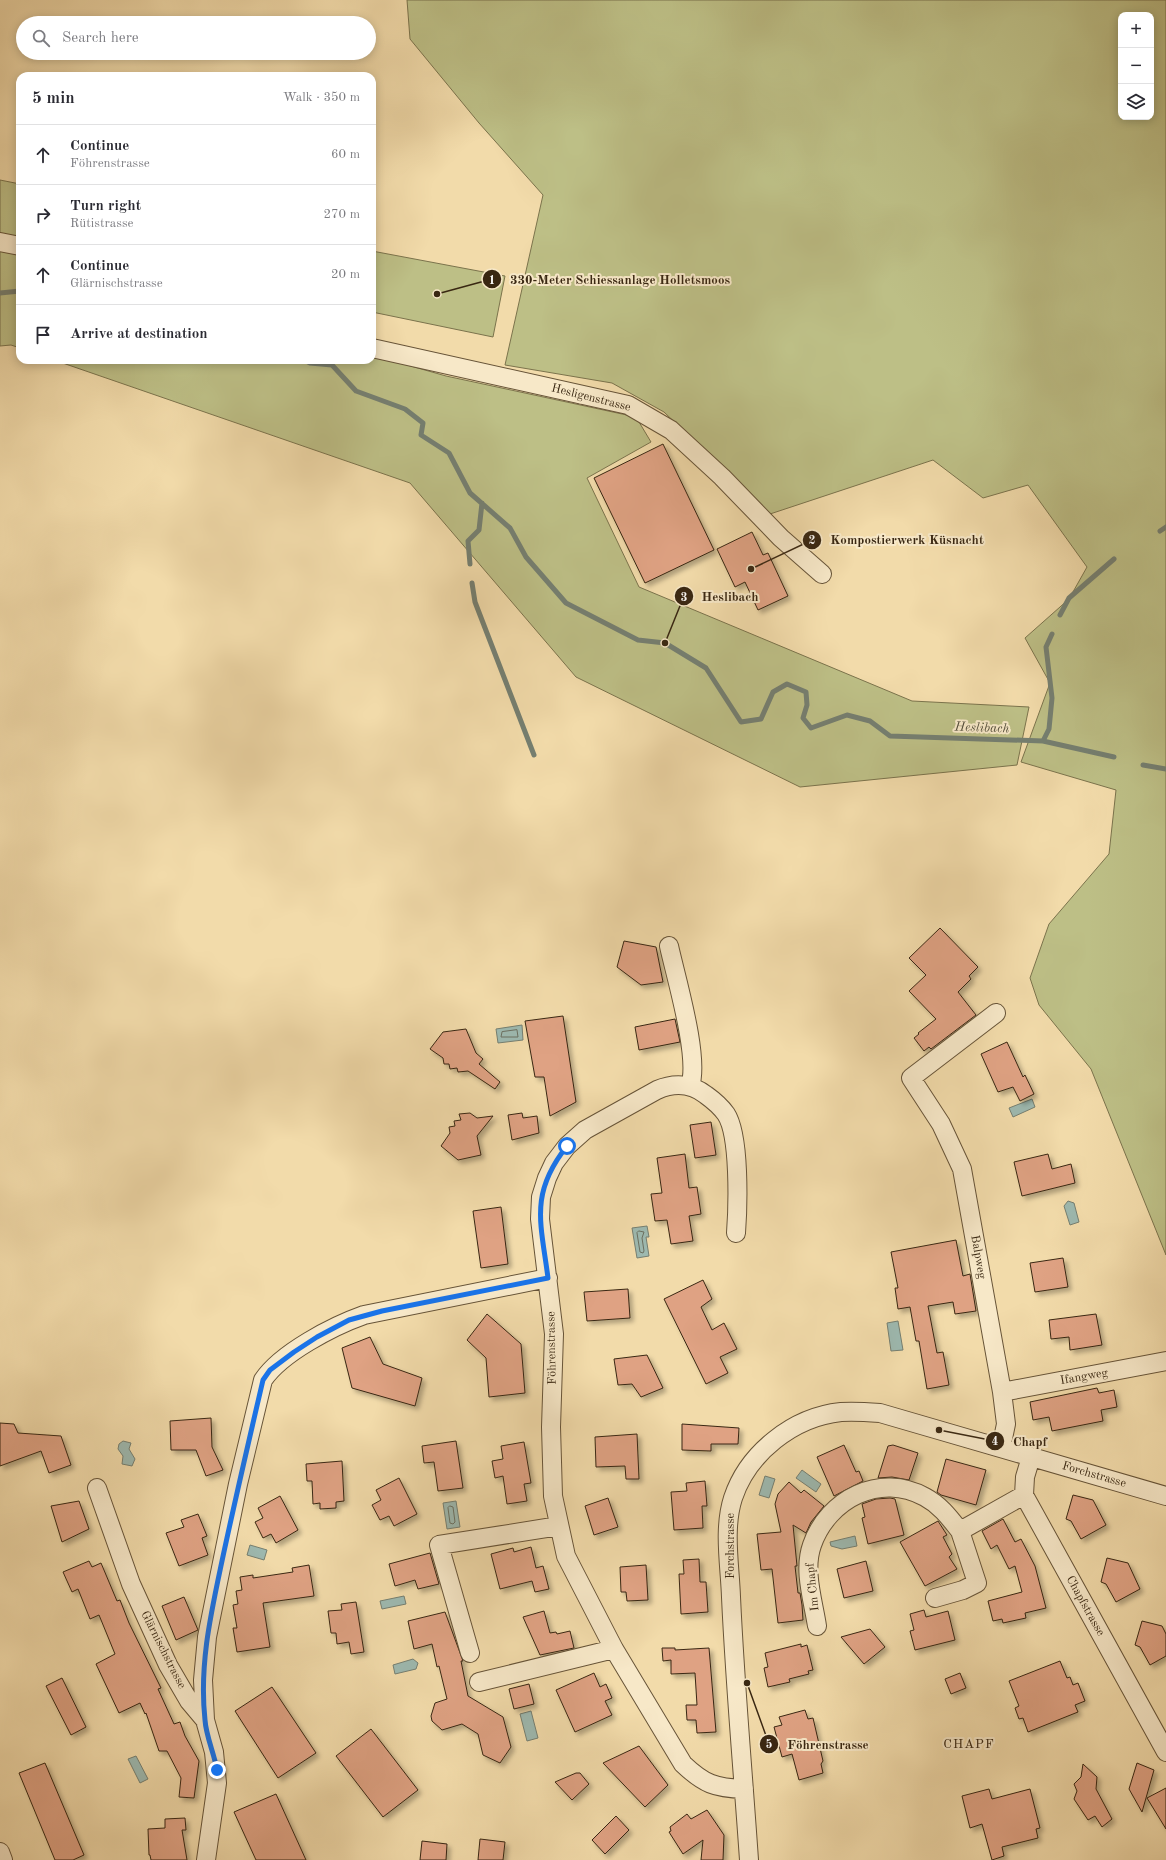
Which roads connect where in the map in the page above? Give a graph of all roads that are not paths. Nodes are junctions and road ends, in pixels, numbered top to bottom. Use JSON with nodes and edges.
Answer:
{"nodes":[{"id":1,"x":0,"y":242,"type":"edge"},
{"id":2,"x":16,"y":245,"type":"edge"},
{"id":3,"x":376,"y":349,"type":"edge"},
{"id":4,"x":822,"y":574,"type":"dead end"},
{"id":5,"x":669,"y":946,"type":"dead end"},
{"id":6,"x":996,"y":1013,"type":"dead end"},
{"id":7,"x":690,"y":1086,"type":"junction"},
{"id":8,"x":736,"y":1233,"type":"dead end"},
{"id":9,"x":548,"y":1278,"type":"junction"},
{"id":10,"x":1166,"y":1361,"type":"edge"},
{"id":11,"x":1002,"y":1392,"type":"junction"},
{"id":12,"x":1002,"y":1448,"type":"junction"},
{"id":13,"x":1031,"y":1456,"type":"junction"},
{"id":14,"x":97,"y":1488,"type":"dead end"},
{"id":15,"x":1024,"y":1495,"type":"junction"},
{"id":16,"x":1166,"y":1496,"type":"edge"},
{"id":17,"x":559,"y":1526,"type":"junction"},
{"id":18,"x":960,"y":1531,"type":"junction"},
{"id":19,"x":935,"y":1598,"type":"dead end"},
{"id":20,"x":817,"y":1626,"type":"dead end"},
{"id":21,"x":614,"y":1649,"type":"junction"},
{"id":22,"x":470,"y":1653,"type":"dead end"},
{"id":23,"x":479,"y":1682,"type":"dead end"},
{"id":24,"x":205,"y":1720,"type":"junction"},
{"id":25,"x":1166,"y":1752,"type":"edge"},
{"id":26,"x":744,"y":1789,"type":"junction"},
{"id":27,"x":0,"y":1852,"type":"edge"},
{"id":28,"x":4,"y":1860,"type":"edge"},
{"id":29,"x":206,"y":1860,"type":"edge"},
{"id":30,"x":749,"y":1860,"type":"edge"}],
"edges":[{"from":1,"to":2,"type":"street"},
{"from":3,"to":4,"type":"street","name":"Hesligenstrasse"},
{"from":5,"to":7,"type":"street"},
{"from":6,"to":11,"type":"street","name":"Balpweg"},
{"from":7,"to":8,"type":"street"},
{"from":7,"to":9,"type":"street","name":"Föhrenstrasse"},
{"from":9,"to":17,"type":"street","name":"Föhrenstrasse"},
{"from":9,"to":24,"type":"street"},
{"from":10,"to":11,"type":"street","name":"Ifangweg"},
{"from":11,"to":12,"type":"street","name":"Balpweg"},
{"from":12,"to":13,"type":"street","name":"Forchstrasse"},
{"from":12,"to":26,"type":"street","name":"Forchstrasse"},
{"from":13,"to":15,"type":"street"},
{"from":13,"to":16,"type":"street","name":"Forchstrasse"},
{"from":14,"to":24,"type":"street","name":"Glärnischstrasse"},
{"from":15,"to":18,"type":"street"},
{"from":15,"to":25,"type":"street","name":"Chapfstrasse"},
{"from":17,"to":21,"type":"street","name":"Föhrenstrasse"},
{"from":17,"to":22,"type":"street"},
{"from":18,"to":19,"type":"street","name":"Im Chapf"},
{"from":18,"to":20,"type":"street","name":"Im Chapf"},
{"from":21,"to":23,"type":"street"},
{"from":21,"to":26,"type":"street","name":"Föhrenstrasse"},
{"from":24,"to":29,"type":"street","name":"Glärnischstrasse"},
{"from":26,"to":30,"type":"street","name":"Forchstrasse"},
{"from":27,"to":28,"type":"street"}]}
